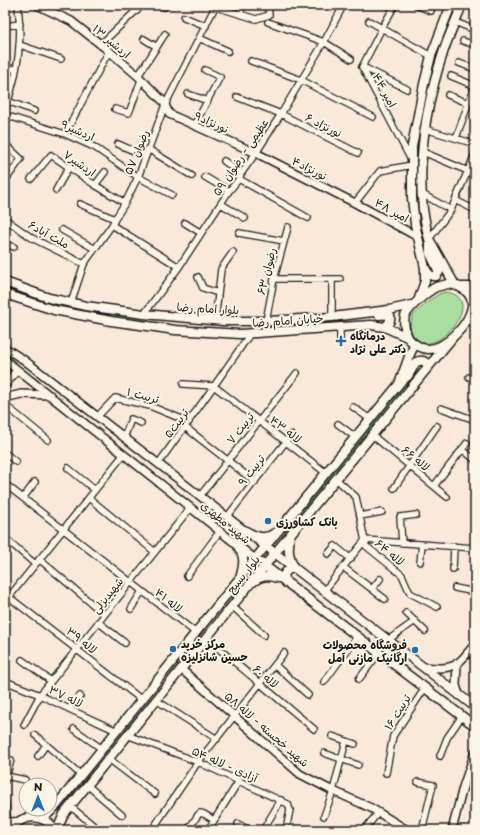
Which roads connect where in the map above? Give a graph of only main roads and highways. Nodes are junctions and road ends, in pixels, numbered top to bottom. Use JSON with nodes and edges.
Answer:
{"nodes":[{"id":1,"x":451,"y":5,"type":"edge"},
{"id":2,"x":462,"y":5,"type":"edge"},
{"id":3,"x":429,"y":239,"type":"junction"},
{"id":4,"x":425,"y":268,"type":"junction"},
{"id":5,"x":5,"y":282,"type":"edge"},
{"id":6,"x":457,"y":286,"type":"junction"},
{"id":7,"x":475,"y":287,"type":"edge"},
{"id":8,"x":5,"y":294,"type":"edge"},
{"id":9,"x":415,"y":303,"type":"junction"},
{"id":10,"x":472,"y":312,"type":"edge"},
{"id":11,"x":332,"y":317,"type":"junction"},
{"id":12,"x":385,"y":327,"type":"junction"},
{"id":13,"x":407,"y":336,"type":"junction"},
{"id":14,"x":453,"y":337,"type":"junction"},
{"id":15,"x":415,"y":344,"type":"junction"},
{"id":16,"x":425,"y":372,"type":"junction"},
{"id":17,"x":398,"y":384,"type":"junction"},
{"id":18,"x":280,"y":529,"type":"junction"},
{"id":19,"x":244,"y":530,"type":"road end"},
{"id":20,"x":290,"y":535,"type":"junction"},
{"id":21,"x":235,"y":542,"type":"road end"},
{"id":22,"x":266,"y":546,"type":"junction"},
{"id":23,"x":275,"y":553,"type":"junction"},
{"id":24,"x":255,"y":559,"type":"junction"},
{"id":25,"x":264,"y":566,"type":"junction"},
{"id":26,"x":294,"y":568,"type":"junction"},
{"id":27,"x":241,"y":577,"type":"junction"},
{"id":28,"x":286,"y":583,"type":"junction"},
{"id":29,"x":249,"y":585,"type":"junction"},
{"id":30,"x":475,"y":707,"type":"edge"},
{"id":31,"x":475,"y":726,"type":"edge"},
{"id":32,"x":58,"y":804,"type":"edge"},
{"id":33,"x":58,"y":812,"type":"edge"},
{"id":34,"x":64,"y":814,"type":"junction"},
{"id":35,"x":43,"y":819,"type":"joint"},
{"id":36,"x":8,"y":826,"type":"edge"},
{"id":37,"x":56,"y":830,"type":"edge"}],
"edges":[{"from":1,"to":4,"type":"main road"},
{"from":2,"to":3,"type":"main road"},
{"from":3,"to":4,"type":"main road"},
{"from":3,"to":6,"type":"main road"},
{"from":4,"to":9,"type":"main road"},
{"from":5,"to":11,"type":"main road","name":"بلوار امام رضا"},
{"from":6,"to":7,"type":"main road"},
{"from":6,"to":9,"type":"main road"},
{"from":6,"to":10,"type":"main road"},
{"from":8,"to":12,"type":"main road","name":"خیابان امام رضا"},
{"from":9,"to":11,"type":"main road","name":"بلوار امام رضا"},
{"from":9,"to":13,"type":"main road"},
{"from":10,"to":14,"type":"main road"},
{"from":11,"to":12,"type":"main road"},
{"from":12,"to":13,"type":"main road","name":"خیابان امام رضا"},
{"from":13,"to":15,"type":"main road"},
{"from":14,"to":15,"type":"main road"},
{"from":14,"to":16,"type":"main road","name":"بلوار بسیج"},
{"from":15,"to":17,"type":"main road","name":"بلوار بسیج"},
{"from":16,"to":17,"type":"main road"},
{"from":16,"to":20,"type":"main road","name":"بلوار بسیج"},
{"from":17,"to":18,"type":"main road","name":"بلوار بسیج"},
{"from":18,"to":19,"type":"main road"},
{"from":18,"to":20,"type":"main road"},
{"from":18,"to":22,"type":"main road","name":"بلوار بسیج"},
{"from":20,"to":23,"type":"main road","name":"بلوار بسیج"},
{"from":20,"to":26,"type":"main road"},
{"from":21,"to":27,"type":"main road"},
{"from":22,"to":23,"type":"main road","name":"شهید مطهری"},
{"from":22,"to":24,"type":"main road","name":"بلوار بسیج"},
{"from":23,"to":25,"type":"main road","name":"بلوار بسیج"},
{"from":23,"to":26,"type":"main road","name":"شهید مطهری"},
{"from":24,"to":25,"type":"main road","name":"شهید مطهری"},
{"from":24,"to":27,"type":"main road","name":"بلوار بسیج"},
{"from":25,"to":28,"type":"main road","name":"شهید مطهری"},
{"from":25,"to":29,"type":"main road","name":"بلوار بسیج"},
{"from":26,"to":28,"type":"main road"},
{"from":26,"to":30,"type":"main road","name":"شهید مطهری"},
{"from":27,"to":29,"type":"main road"},
{"from":27,"to":32,"type":"main road","name":"بلوار بسیج"},
{"from":28,"to":29,"type":"main road"},
{"from":28,"to":31,"type":"main road","name":"شهید مطهری"},
{"from":29,"to":34,"type":"main road","name":"بلوار بسیج"},
{"from":33,"to":34,"type":"main road"},
{"from":34,"to":37,"type":"main road","name":"بلوار بسیج"},
{"from":35,"to":36,"type":"main road"},
{"from":35,"to":37,"type":"main road"}]}
